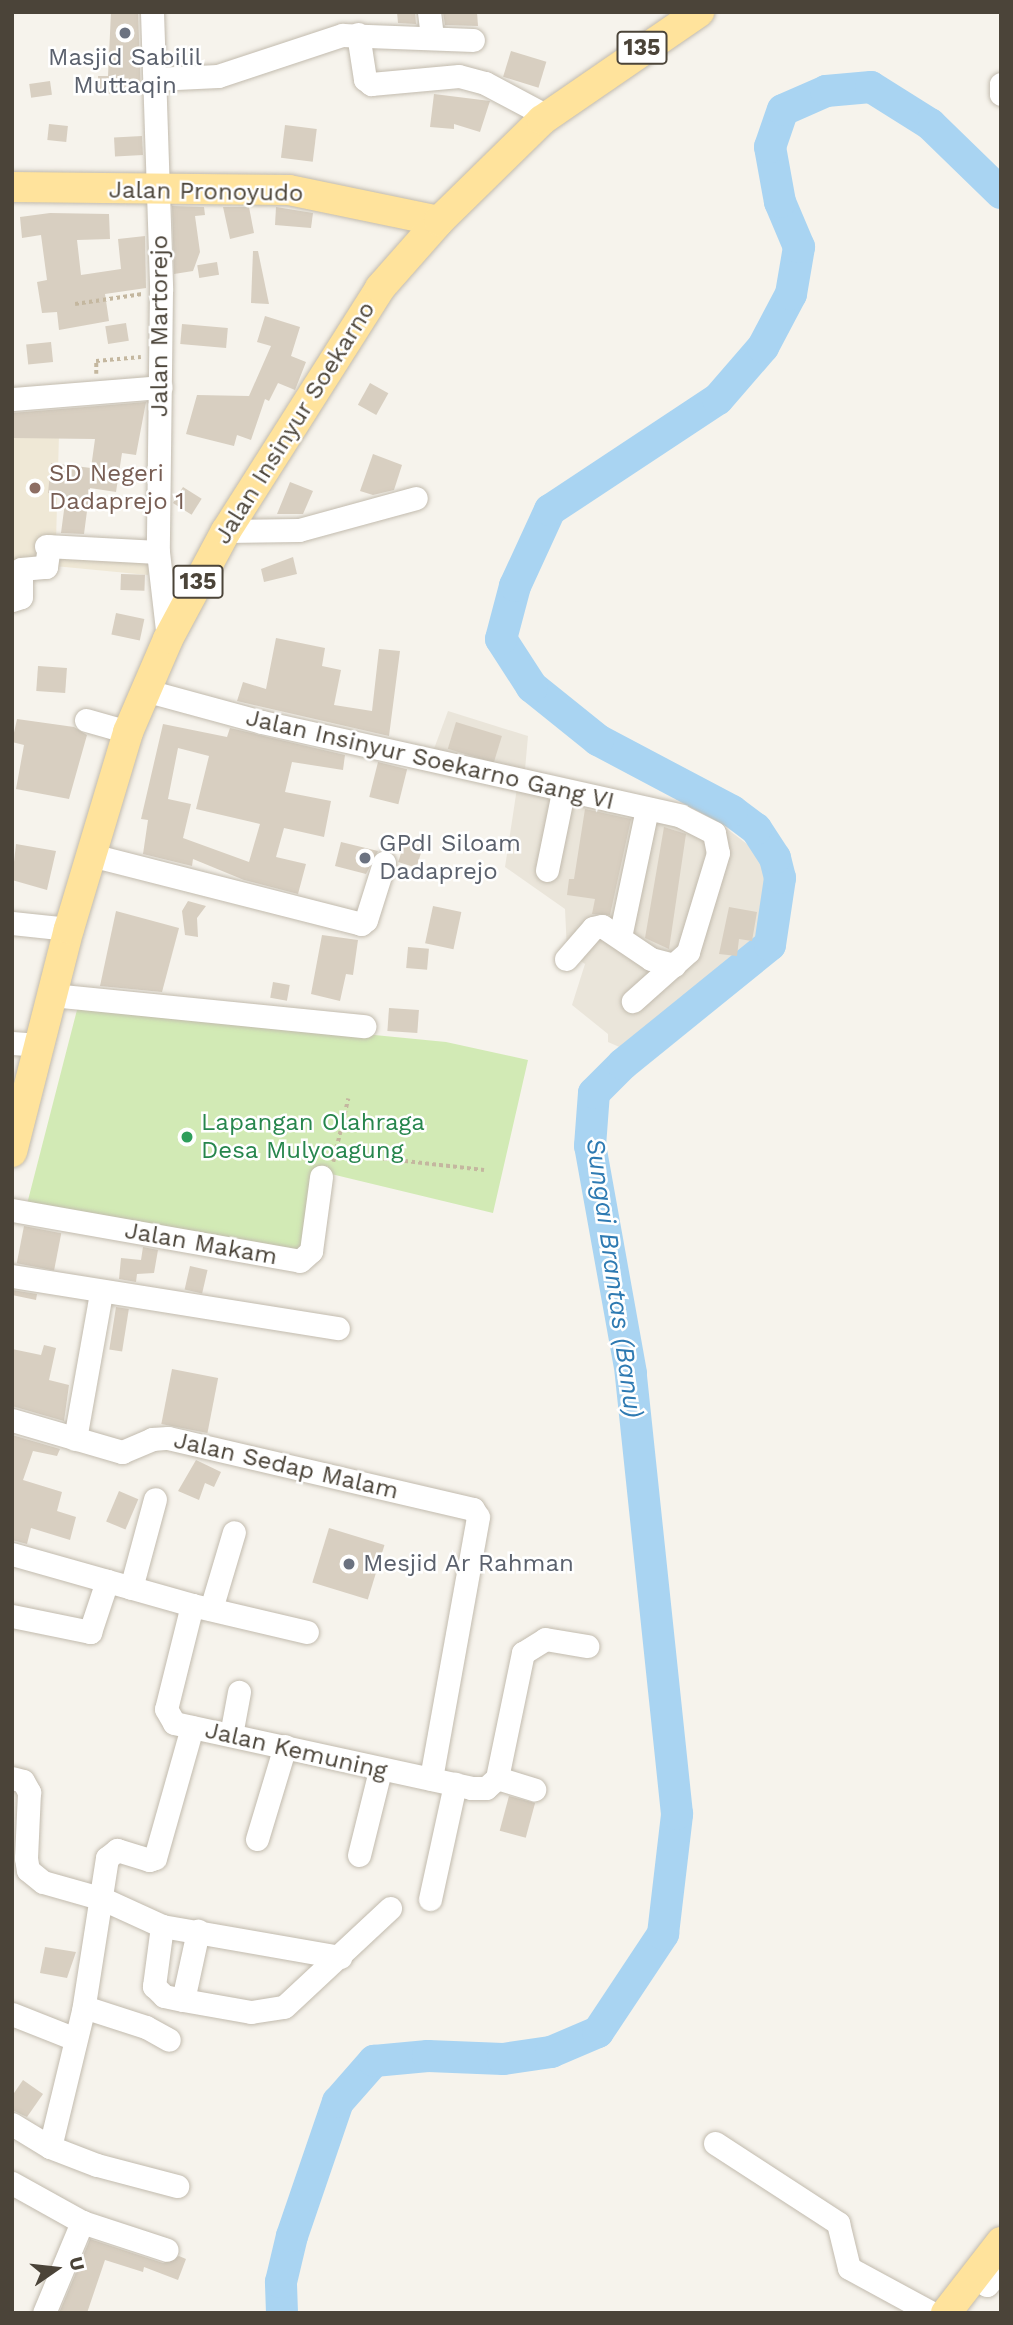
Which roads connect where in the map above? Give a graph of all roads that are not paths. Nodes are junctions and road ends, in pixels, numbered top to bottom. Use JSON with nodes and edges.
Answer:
{"nodes":[{"id":1,"x":152,"y":12,"type":"edge"},
{"id":2,"x":429,"y":12,"type":"edge"},
{"id":3,"x":693,"y":14,"type":"edge"},
{"id":4,"x":358,"y":34,"type":"junction"},
{"id":5,"x":432,"y":37,"type":"junction"},
{"id":6,"x":473,"y":40,"type":"dead end"},
{"id":7,"x":155,"y":79,"type":"junction"},
{"id":8,"x":1001,"y":84,"type":"edge"},
{"id":9,"x":1001,"y":94,"type":"edge"},
{"id":10,"x":547,"y":116,"type":"junction"},
{"id":11,"x":12,"y":187,"type":"edge"},
{"id":12,"x":160,"y":189,"type":"junction"},
{"id":13,"x":439,"y":221,"type":"junction"},
{"id":14,"x":161,"y":387,"type":"junction"},
{"id":15,"x":12,"y":398,"type":"edge"},
{"id":16,"x":415,"y":498,"type":"dead end"},
{"id":17,"x":226,"y":531,"type":"junction"},
{"id":18,"x":158,"y":552,"type":"junction"},
{"id":19,"x":12,"y":600,"type":"edge"},
{"id":20,"x":168,"y":639,"type":"junction"},
{"id":21,"x":144,"y":690,"type":"junction"},
{"id":22,"x":86,"y":720,"type":"dead end"},
{"id":23,"x":128,"y":732,"type":"junction"},
{"id":24,"x":563,"y":792,"type":"junction"},
{"id":25,"x":647,"y":809,"type":"junction"},
{"id":26,"x":91,"y":855,"type":"junction"},
{"id":27,"x":384,"y":863,"type":"dead end"},
{"id":28,"x":547,"y":870,"type":"dead end"},
{"id":29,"x":12,"y":923,"type":"edge"},
{"id":30,"x":69,"y":929,"type":"junction"},
{"id":31,"x":620,"y":937,"type":"junction"},
{"id":32,"x":566,"y":959,"type":"dead end"},
{"id":33,"x":674,"y":965,"type":"junction"},
{"id":34,"x":52,"y":995,"type":"junction"},
{"id":35,"x":633,"y":1001,"type":"dead end"},
{"id":36,"x":364,"y":1026,"type":"dead end"},
{"id":37,"x":26,"y":1044,"type":"edge"},
{"id":38,"x":12,"y":1152,"type":"edge"},
{"id":39,"x":321,"y":1177,"type":"road end"},
{"id":40,"x":12,"y":1210,"type":"edge"},
{"id":41,"x":12,"y":1276,"type":"edge"},
{"id":42,"x":101,"y":1293,"type":"junction"},
{"id":43,"x":338,"y":1328,"type":"dead end"},
{"id":44,"x":12,"y":1420,"type":"edge"},
{"id":45,"x":75,"y":1439,"type":"junction"},
{"id":46,"x":155,"y":1499,"type":"dead end"},
{"id":47,"x":234,"y":1532,"type":"dead end"},
{"id":48,"x":12,"y":1554,"type":"edge"},
{"id":49,"x":107,"y":1581,"type":"junction"},
{"id":50,"x":131,"y":1588,"type":"junction"},
{"id":51,"x":202,"y":1607,"type":"junction"},
{"id":52,"x":12,"y":1615,"type":"edge"},
{"id":53,"x":307,"y":1632,"type":"dead end"},
{"id":54,"x":587,"y":1646,"type":"dead end"},
{"id":55,"x":239,"y":1692,"type":"dead end"},
{"id":56,"x":192,"y":1727,"type":"junction"},
{"id":57,"x":231,"y":1735,"type":"junction"},
{"id":58,"x":285,"y":1746,"type":"junction"},
{"id":59,"x":380,"y":1771,"type":"junction"},
{"id":60,"x":12,"y":1778,"type":"edge"},
{"id":61,"x":496,"y":1778,"type":"junction"},
{"id":62,"x":431,"y":1779,"type":"junction"},
{"id":63,"x":455,"y":1784,"type":"junction"},
{"id":64,"x":534,"y":1789,"type":"dead end"},
{"id":65,"x":257,"y":1839,"type":"dead end"},
{"id":66,"x":359,"y":1854,"type":"dead end"},
{"id":67,"x":103,"y":1899,"type":"junction"},
{"id":68,"x":430,"y":1899,"type":"dead end"},
{"id":69,"x":390,"y":1908,"type":"dead end"},
{"id":70,"x":162,"y":1926,"type":"junction"},
{"id":71,"x":198,"y":1931,"type":"junction"},
{"id":72,"x":340,"y":1957,"type":"junction"},
{"id":73,"x":183,"y":2000,"type":"junction"},
{"id":74,"x":84,"y":2007,"type":"junction"},
{"id":75,"x":12,"y":2014,"type":"edge"},
{"id":76,"x":75,"y":2039,"type":"junction"},
{"id":77,"x":169,"y":2040,"type":"dead end"},
{"id":78,"x":12,"y":2124,"type":"edge"},
{"id":79,"x":715,"y":2143,"type":"dead end"},
{"id":80,"x":50,"y":2147,"type":"junction"},
{"id":81,"x":12,"y":2183,"type":"edge"},
{"id":82,"x":177,"y":2186,"type":"dead end"},
{"id":83,"x":82,"y":2222,"type":"junction"},
{"id":84,"x":1001,"y":2242,"type":"edge"},
{"id":85,"x":167,"y":2250,"type":"dead end"},
{"id":86,"x":987,"y":2273,"type":"edge"},
{"id":87,"x":44,"y":2313,"type":"edge"},
{"id":88,"x":932,"y":2313,"type":"edge"},
{"id":89,"x":946,"y":2313,"type":"edge"}],
"edges":[{"from":1,"to":7,"type":"street","name":"Jalan Martorejo"},
{"from":2,"to":5,"type":"street"},
{"from":3,"to":10,"type":"main road","name":"Jalan Insinyur Soekarno","number":"135"},
{"from":4,"to":5,"type":"street"},
{"from":4,"to":7,"type":"street"},
{"from":4,"to":10,"type":"street"},
{"from":5,"to":6,"type":"street"},
{"from":7,"to":12,"type":"street","name":"Jalan Martorejo"},
{"from":8,"to":9,"type":"street"},
{"from":10,"to":13,"type":"main road","name":"Jalan Insinyur Soekarno","number":"135"},
{"from":11,"to":12,"type":"main road","name":"Jalan Pronoyudo"},
{"from":12,"to":13,"type":"main road","name":"Jalan Pronoyudo"},
{"from":12,"to":14,"type":"street","name":"Jalan Martorejo"},
{"from":13,"to":17,"type":"main road","name":"Jalan Insinyur Soekarno","number":"135"},
{"from":14,"to":15,"type":"street"},
{"from":14,"to":18,"type":"street","name":"Jalan Martorejo"},
{"from":16,"to":17,"type":"street"},
{"from":17,"to":20,"type":"main road","name":"Jalan Insinyur Soekarno","number":"135"},
{"from":18,"to":19,"type":"street"},
{"from":18,"to":20,"type":"street","name":"Jalan Martorejo"},
{"from":20,"to":21,"type":"main road","name":"Jalan Insinyur Soekarno","number":"135"},
{"from":21,"to":23,"type":"main road","name":"Jalan Insinyur Soekarno","number":"135"},
{"from":21,"to":24,"type":"street","name":"Jalan Insinyur Soekarno Gang VI"},
{"from":22,"to":23,"type":"street"},
{"from":23,"to":26,"type":"main road","name":"Jalan Insinyur Soekarno","number":"135"},
{"from":24,"to":25,"type":"street","name":"Jalan Insinyur Soekarno Gang VI"},
{"from":24,"to":28,"type":"street"},
{"from":25,"to":31,"type":"street"},
{"from":25,"to":33,"type":"street","name":"Jalan Insinyur Soekarno Gang VI"},
{"from":26,"to":27,"type":"street"},
{"from":26,"to":30,"type":"main road","name":"Jalan Insinyur Soekarno","number":"135"},
{"from":29,"to":30,"type":"street"},
{"from":30,"to":34,"type":"main road","name":"Jalan Insinyur Soekarno","number":"135"},
{"from":31,"to":32,"type":"street"},
{"from":31,"to":33,"type":"street"},
{"from":33,"to":35,"type":"street"},
{"from":34,"to":36,"type":"street"},
{"from":34,"to":37,"type":"main road","name":"Jalan Insinyur Soekarno"},
{"from":37,"to":38,"type":"main road","name":"Jalan Insinyur Soekarno"},
{"from":39,"to":40,"type":"street","name":"Jalan Makam"},
{"from":41,"to":42,"type":"street"},
{"from":42,"to":43,"type":"street"},
{"from":42,"to":45,"type":"street"},
{"from":44,"to":45,"type":"street","name":"Jalan Sedap Malam"},
{"from":45,"to":62,"type":"street","name":"Jalan Sedap Malam"},
{"from":46,"to":50,"type":"street"},
{"from":47,"to":51,"type":"street","name":"Jalan Kemuning"},
{"from":48,"to":49,"type":"street"},
{"from":49,"to":50,"type":"street"},
{"from":49,"to":52,"type":"street"},
{"from":50,"to":51,"type":"street"},
{"from":51,"to":53,"type":"street"},
{"from":51,"to":56,"type":"street","name":"Jalan Kemuning"},
{"from":54,"to":61,"type":"street"},
{"from":55,"to":57,"type":"street"},
{"from":56,"to":57,"type":"street","name":"Jalan Kemuning"},
{"from":56,"to":67,"type":"street"},
{"from":57,"to":58,"type":"street","name":"Jalan Kemuning"},
{"from":58,"to":59,"type":"street","name":"Jalan Kemuning"},
{"from":58,"to":65,"type":"street"},
{"from":59,"to":62,"type":"street","name":"Jalan Kemuning"},
{"from":59,"to":66,"type":"street"},
{"from":60,"to":67,"type":"street"},
{"from":61,"to":63,"type":"street","name":"Jalan Kemuning"},
{"from":61,"to":64,"type":"street"},
{"from":62,"to":63,"type":"street","name":"Jalan Kemuning"},
{"from":63,"to":68,"type":"street"},
{"from":67,"to":70,"type":"street"},
{"from":67,"to":74,"type":"street"},
{"from":69,"to":72,"type":"street"},
{"from":70,"to":71,"type":"street"},
{"from":70,"to":73,"type":"street"},
{"from":71,"to":72,"type":"street"},
{"from":71,"to":73,"type":"street"},
{"from":72,"to":73,"type":"street"},
{"from":74,"to":76,"type":"street"},
{"from":74,"to":77,"type":"street"},
{"from":75,"to":76,"type":"street"},
{"from":76,"to":80,"type":"street"},
{"from":78,"to":80,"type":"street"},
{"from":79,"to":88,"type":"street"},
{"from":80,"to":82,"type":"street"},
{"from":81,"to":83,"type":"street"},
{"from":83,"to":85,"type":"street"},
{"from":83,"to":87,"type":"street"},
{"from":84,"to":86,"type":"main road"},
{"from":86,"to":89,"type":"main road"}]}
